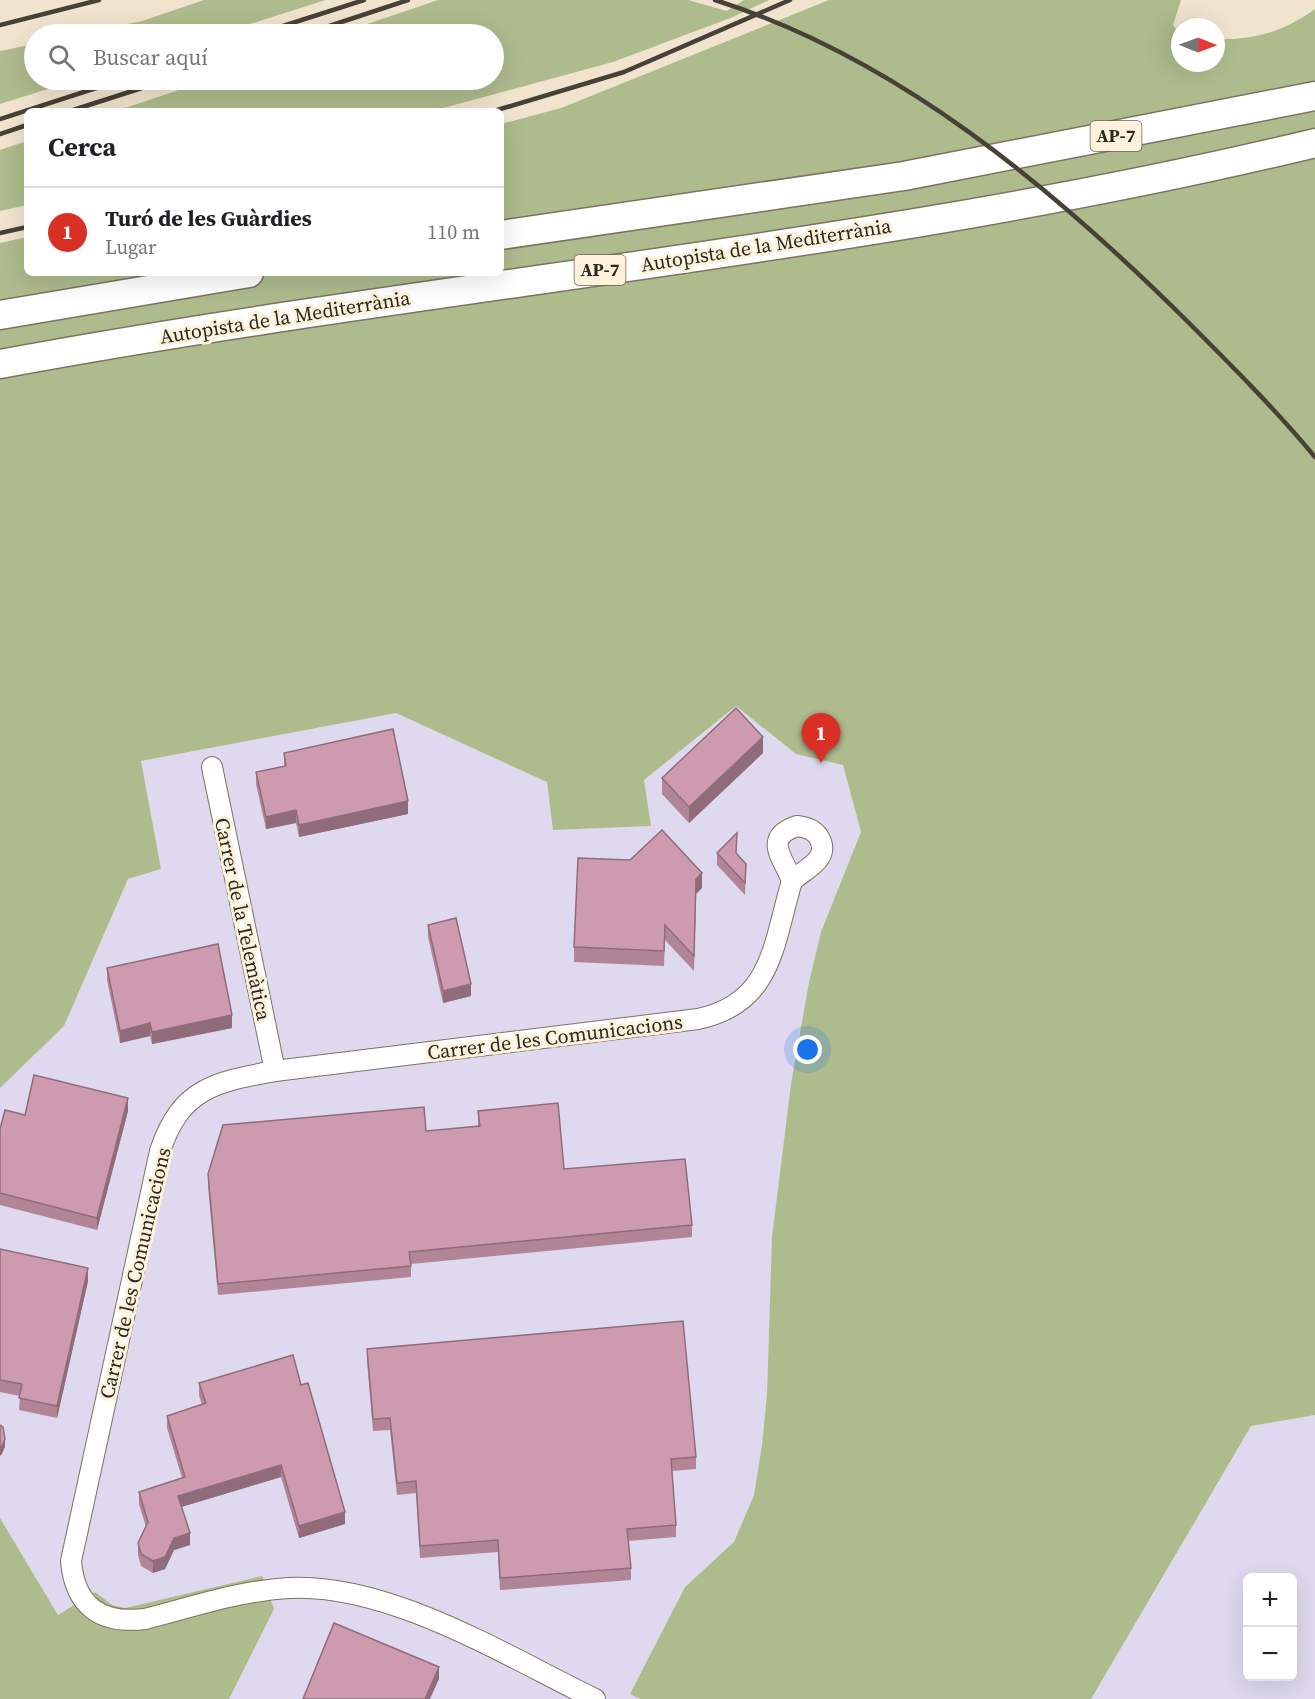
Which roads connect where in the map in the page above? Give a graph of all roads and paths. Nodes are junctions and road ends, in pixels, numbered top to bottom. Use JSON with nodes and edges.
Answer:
{"nodes":[{"id":1,"x":1315,"y":76,"type":"edge"},
{"id":2,"x":1315,"y":96,"type":"edge"},
{"id":3,"x":1246,"y":111,"type":"junction"},
{"id":4,"x":1315,"y":143,"type":"edge"},
{"id":5,"x":1315,"y":157,"type":"edge"},
{"id":6,"x":1200,"y":171,"type":"junction"},
{"id":7,"x":504,"y":235,"type":"edge"},
{"id":8,"x":231,"y":276,"type":"edge"},
{"id":9,"x":0,"y":315,"type":"edge"},
{"id":10,"x":0,"y":364,"type":"edge"},
{"id":11,"x":212,"y":767,"type":"dead end"},
{"id":12,"x":792,"y":881,"type":"dead end"},
{"id":13,"x":275,"y":1071,"type":"junction"},
{"id":14,"x":595,"y":1699,"type":"edge"}],
"edges":[{"from":1,"to":3,"type":"highway"},
{"from":2,"to":3,"type":"highway","number":"AP-7"},
{"from":3,"to":7,"type":"highway","number":"AP-7"},
{"from":4,"to":6,"type":"highway","name":"Autopista de la Mediterrània","number":"AP-7"},
{"from":5,"to":6,"type":"highway"},
{"from":6,"to":10,"type":"highway","name":"Autopista de la Mediterrània","number":"AP-7"},
{"from":8,"to":9,"type":"highway"},
{"from":11,"to":13,"type":"street","name":"Carrer de la Telemàtica"},
{"from":12,"to":13,"type":"street","name":"Carrer de les Comunicacions"},
{"from":13,"to":14,"type":"street","name":"Carrer de les Comunicacions"}]}
